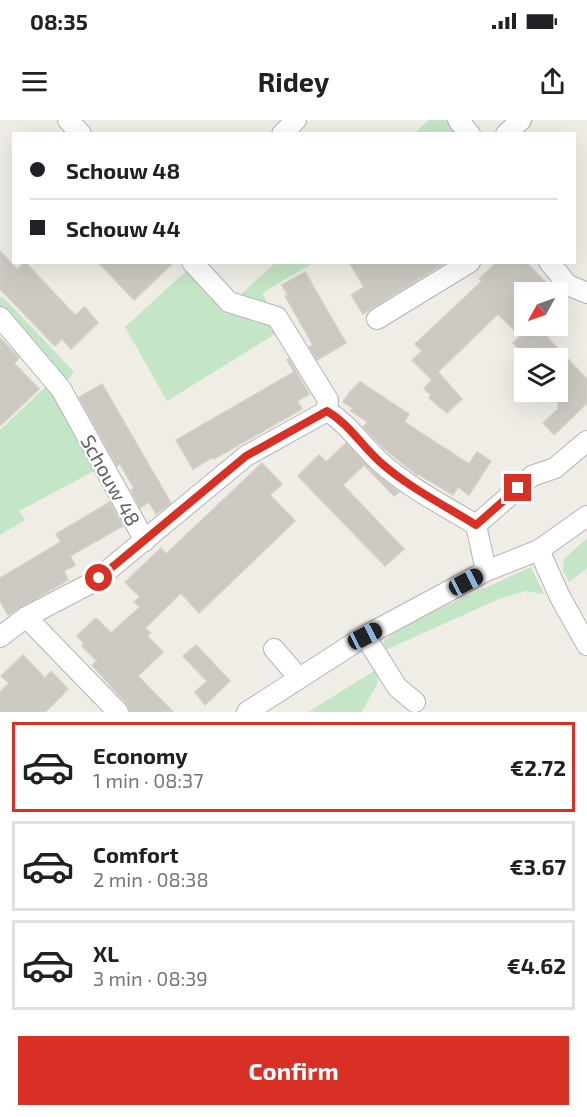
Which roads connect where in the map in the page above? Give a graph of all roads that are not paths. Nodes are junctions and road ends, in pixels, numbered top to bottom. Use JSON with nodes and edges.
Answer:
{"nodes":[{"id":1,"x":68,"y":120,"type":"edge"},
{"id":2,"x":296,"y":120,"type":"edge"},
{"id":3,"x":458,"y":120,"type":"edge"},
{"id":4,"x":521,"y":120,"type":"edge"},
{"id":5,"x":79,"y":132,"type":"edge"},
{"id":6,"x":284,"y":132,"type":"edge"},
{"id":7,"x":468,"y":132,"type":"edge"},
{"id":8,"x":508,"y":132,"type":"edge"},
{"id":9,"x":194,"y":264,"type":"edge"},
{"id":10,"x":467,"y":264,"type":"edge"},
{"id":11,"x":551,"y":264,"type":"edge"},
{"id":12,"x":587,"y":293,"type":"edge"},
{"id":13,"x":377,"y":320,"type":"dead end"},
{"id":14,"x":3,"y":325,"type":"edge"},
{"id":15,"x":327,"y":411,"type":"junction"},
{"id":16,"x":587,"y":441,"type":"edge"},
{"id":17,"x":587,"y":516,"type":"edge"},
{"id":18,"x":476,"y":525,"type":"junction"},
{"id":19,"x":145,"y":542,"type":"junction"},
{"id":20,"x":539,"y":550,"type":"junction"},
{"id":21,"x":486,"y":571,"type":"junction"},
{"id":22,"x":26,"y":617,"type":"junction"},
{"id":23,"x":365,"y":636,"type":"junction"},
{"id":24,"x":0,"y":637,"type":"edge"},
{"id":25,"x":587,"y":645,"type":"edge"},
{"id":26,"x":274,"y":649,"type":"dead end"},
{"id":27,"x":299,"y":678,"type":"junction"},
{"id":28,"x":415,"y":702,"type":"dead end"},
{"id":29,"x":118,"y":712,"type":"edge"},
{"id":30,"x":248,"y":712,"type":"edge"}],
"edges":[{"from":1,"to":5,"type":"street"},
{"from":2,"to":6,"type":"street"},
{"from":3,"to":7,"type":"street"},
{"from":4,"to":8,"type":"street"},
{"from":9,"to":15,"type":"street"},
{"from":10,"to":13,"type":"street"},
{"from":11,"to":12,"type":"street"},
{"from":14,"to":19,"type":"street","name":"Schouw 48"},
{"from":15,"to":18,"type":"street"},
{"from":15,"to":19,"type":"street"},
{"from":16,"to":18,"type":"street"},
{"from":17,"to":20,"type":"street"},
{"from":18,"to":21,"type":"street"},
{"from":19,"to":22,"type":"street","name":"Schouw 48"},
{"from":20,"to":21,"type":"street"},
{"from":20,"to":25,"type":"street"},
{"from":21,"to":23,"type":"street"},
{"from":22,"to":24,"type":"street","name":"Schouw 48"},
{"from":22,"to":29,"type":"street"},
{"from":23,"to":27,"type":"street"},
{"from":23,"to":28,"type":"street"},
{"from":26,"to":27,"type":"street"},
{"from":27,"to":30,"type":"street"}]}
